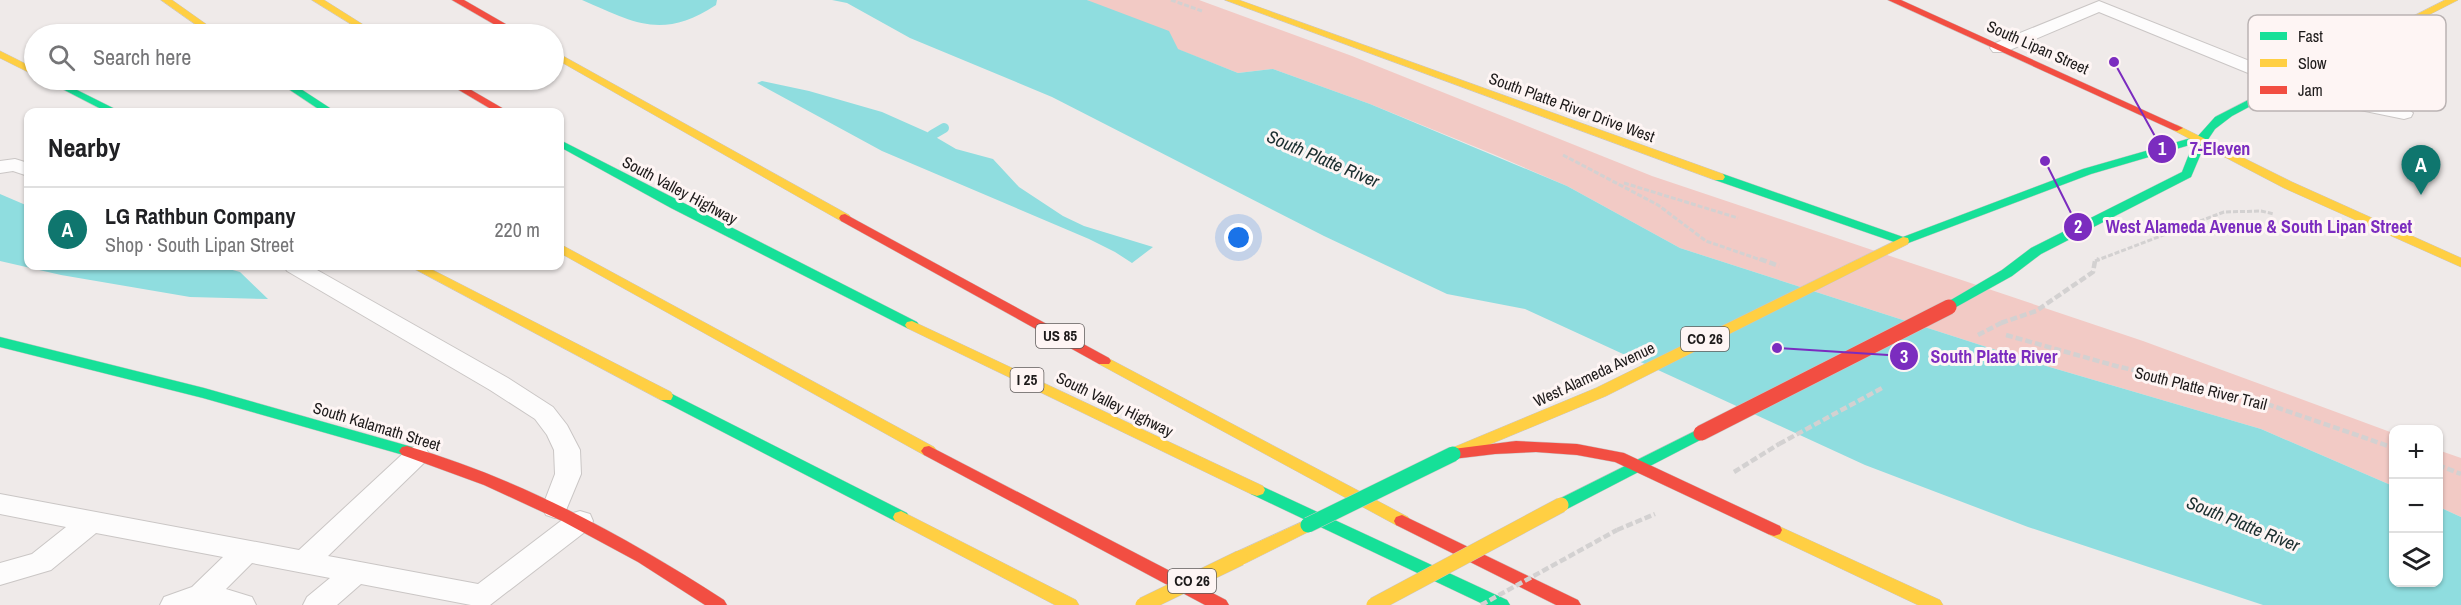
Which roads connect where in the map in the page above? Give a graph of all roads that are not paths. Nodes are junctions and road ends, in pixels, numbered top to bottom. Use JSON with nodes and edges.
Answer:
{"nodes":[{"id":1,"x":166,"y":0,"type":"edge"},
{"id":2,"x":317,"y":0,"type":"edge"},
{"id":3,"x":458,"y":0,"type":"edge"},
{"id":4,"x":1230,"y":0,"type":"edge"},
{"id":5,"x":1893,"y":0,"type":"edge"},
{"id":6,"x":2453,"y":0,"type":"edge"},
{"id":7,"x":2423,"y":15,"type":"edge"},
{"id":8,"x":201,"y":24,"type":"edge"},
{"id":9,"x":357,"y":24,"type":"edge"},
{"id":10,"x":500,"y":24,"type":"edge"},
{"id":11,"x":1999,"y":48,"type":"junction"},
{"id":12,"x":0,"y":54,"type":"edge"},
{"id":13,"x":564,"y":60,"type":"edge"},
{"id":14,"x":24,"y":67,"type":"edge"},
{"id":15,"x":2248,"y":71,"type":"edge"},
{"id":16,"x":70,"y":90,"type":"edge"},
{"id":17,"x":296,"y":90,"type":"edge"},
{"id":18,"x":464,"y":90,"type":"edge"},
{"id":19,"x":2248,"y":104,"type":"edge"},
{"id":20,"x":107,"y":108,"type":"edge"},
{"id":21,"x":324,"y":108,"type":"edge"},
{"id":22,"x":496,"y":108,"type":"edge"},
{"id":23,"x":2200,"y":139,"type":"junction"},
{"id":24,"x":564,"y":145,"type":"edge"},
{"id":25,"x":0,"y":167,"type":"edge"},
{"id":26,"x":24,"y":168,"type":"edge"},
{"id":27,"x":1903,"y":241,"type":"junction"},
{"id":28,"x":564,"y":250,"type":"edge"},
{"id":29,"x":2461,"y":263,"type":"edge"},
{"id":30,"x":302,"y":270,"type":"edge"},
{"id":31,"x":424,"y":270,"type":"edge"},
{"id":32,"x":0,"y":342,"type":"edge"},
{"id":33,"x":1453,"y":454,"type":"junction"},
{"id":34,"x":417,"y":455,"type":"junction"},
{"id":35,"x":1640,"y":465,"type":"junction"},
{"id":36,"x":0,"y":504,"type":"edge"},
{"id":37,"x":555,"y":508,"type":"junction"},
{"id":38,"x":580,"y":521,"type":"junction"},
{"id":39,"x":91,"y":522,"type":"junction"},
{"id":40,"x":247,"y":551,"type":"junction"},
{"id":41,"x":304,"y":562,"type":"junction"},
{"id":42,"x":356,"y":572,"type":"junction"},
{"id":43,"x":0,"y":574,"type":"edge"},
{"id":44,"x":201,"y":595,"type":"junction"},
{"id":45,"x":174,"y":605,"type":"edge"},
{"id":46,"x":242,"y":605,"type":"edge"},
{"id":47,"x":317,"y":605,"type":"edge"},
{"id":48,"x":718,"y":605,"type":"edge"},
{"id":49,"x":1070,"y":605,"type":"edge"},
{"id":50,"x":1143,"y":605,"type":"edge"},
{"id":51,"x":1220,"y":605,"type":"edge"},
{"id":52,"x":1374,"y":605,"type":"edge"},
{"id":53,"x":1501,"y":605,"type":"edge"},
{"id":54,"x":1572,"y":605,"type":"edge"},
{"id":55,"x":1934,"y":605,"type":"edge"}],
"edges":[{"from":1,"to":8,"type":"main road"},
{"from":2,"to":9,"type":"main road"},
{"from":3,"to":10,"type":"main road"},
{"from":4,"to":27,"type":"main road","name":"South Platte River Drive West"},
{"from":5,"to":11,"type":"main road","name":"South Lipan Street"},
{"from":6,"to":7,"type":"main road"},
{"from":11,"to":15,"type":"lane"},
{"from":11,"to":23,"type":"main road","name":"South Lipan Street"},
{"from":12,"to":14,"type":"main road"},
{"from":13,"to":54,"type":"main road","number":"US 85"},
{"from":16,"to":20,"type":"main road"},
{"from":17,"to":21,"type":"main road"},
{"from":18,"to":22,"type":"main road"},
{"from":19,"to":23,"type":"main road"},
{"from":23,"to":27,"type":"main road","name":"West Alameda Avenue","number":"CO 26"},
{"from":23,"to":29,"type":"main road","name":"South Lipan Street"},
{"from":23,"to":35,"type":"main road","bridge":true},
{"from":24,"to":53,"type":"main road","name":"South Valley Highway","number":"I 25"},
{"from":25,"to":26,"type":"lane"},
{"from":27,"to":33,"type":"main road","name":"West Alameda Avenue","number":"CO 26"},
{"from":28,"to":51,"type":"main road"},
{"from":30,"to":37,"type":"lane"},
{"from":31,"to":49,"type":"main road"},
{"from":32,"to":34,"type":"main road","name":"South Kalamath Street"},
{"from":33,"to":35,"type":"main road"},
{"from":33,"to":50,"type":"main road","name":"West Alameda Avenue","number":"CO 26","bridge":true},
{"from":34,"to":37,"type":"main road","name":"South Kalamath Street"},
{"from":34,"to":41,"type":"lane"},
{"from":35,"to":52,"type":"main road","bridge":true},
{"from":35,"to":55,"type":"main road"},
{"from":36,"to":39,"type":"lane"},
{"from":37,"to":38,"type":"main road","name":"South Kalamath Street"},
{"from":38,"to":42,"type":"lane"},
{"from":38,"to":48,"type":"main road","name":"South Kalamath Street"},
{"from":39,"to":40,"type":"lane"},
{"from":39,"to":43,"type":"lane"},
{"from":40,"to":41,"type":"lane"},
{"from":40,"to":44,"type":"lane"},
{"from":41,"to":42,"type":"lane"},
{"from":42,"to":47,"type":"lane"},
{"from":44,"to":45,"type":"lane"},
{"from":44,"to":46,"type":"lane"}]}
